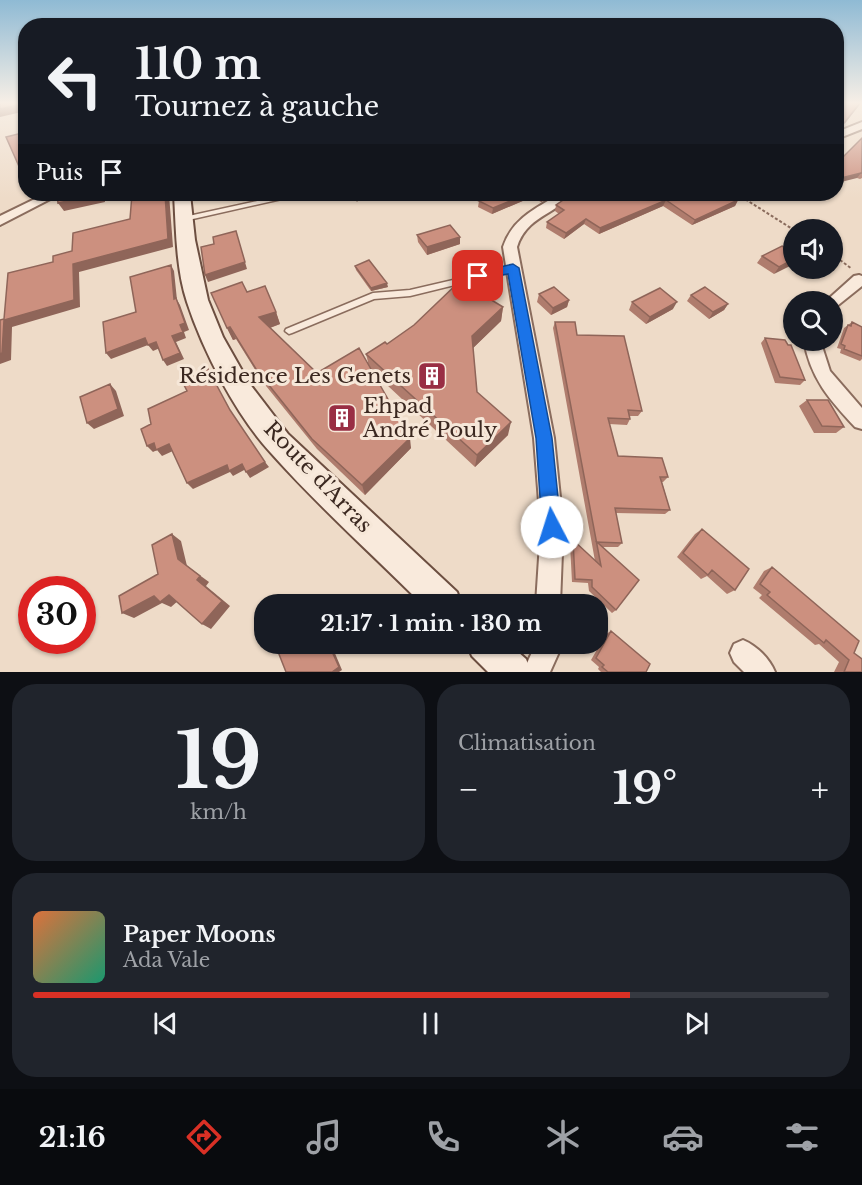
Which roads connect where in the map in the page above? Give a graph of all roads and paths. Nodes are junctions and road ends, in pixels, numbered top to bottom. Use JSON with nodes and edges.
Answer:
{"nodes":[{"id":1,"x":40,"y":201,"type":"edge"},
{"id":2,"x":230,"y":201,"type":"edge"},
{"id":3,"x":557,"y":201,"type":"edge"},
{"id":4,"x":748,"y":201,"type":"edge"},
{"id":5,"x":183,"y":206,"type":"edge"},
{"id":6,"x":0,"y":221,"type":"edge"},
{"id":7,"x":783,"y":223,"type":"edge"},
{"id":8,"x":843,"y":261,"type":"edge"},
{"id":9,"x":513,"y":268,"type":"junction"},
{"id":10,"x":859,"y":280,"type":"joint"},
{"id":11,"x":843,"y":293,"type":"edge"},
{"id":12,"x":289,"y":331,"type":"dead end"},
{"id":13,"x":813,"y":351,"type":"edge"},
{"id":14,"x":862,"y":421,"type":"edge"},
{"id":15,"x":435,"y":594,"type":"edge"},
{"id":16,"x":549,"y":594,"type":"edge"},
{"id":17,"x":743,"y":653,"type":"dead end"},
{"id":18,"x":494,"y":654,"type":"edge"},
{"id":19,"x":545,"y":654,"type":"edge"},
{"id":20,"x":513,"y":672,"type":"edge"},
{"id":21,"x":536,"y":672,"type":"edge"},
{"id":22,"x":762,"y":672,"type":"edge"}],
"edges":[{"from":1,"to":6,"type":"street"},
{"from":2,"to":5,"type":"lane"},
{"from":3,"to":9,"type":"street"},
{"from":4,"to":7,"type":"path"},
{"from":5,"to":15,"type":"main road","name":"Route d'Arras"},
{"from":8,"to":10,"type":"path"},
{"from":9,"to":12,"type":"lane"},
{"from":9,"to":16,"type":"street"},
{"from":10,"to":11,"type":"street"},
{"from":13,"to":14,"type":"street"},
{"from":17,"to":22,"type":"street"},
{"from":18,"to":20,"type":"main road"},
{"from":19,"to":21,"type":"street"}]}
